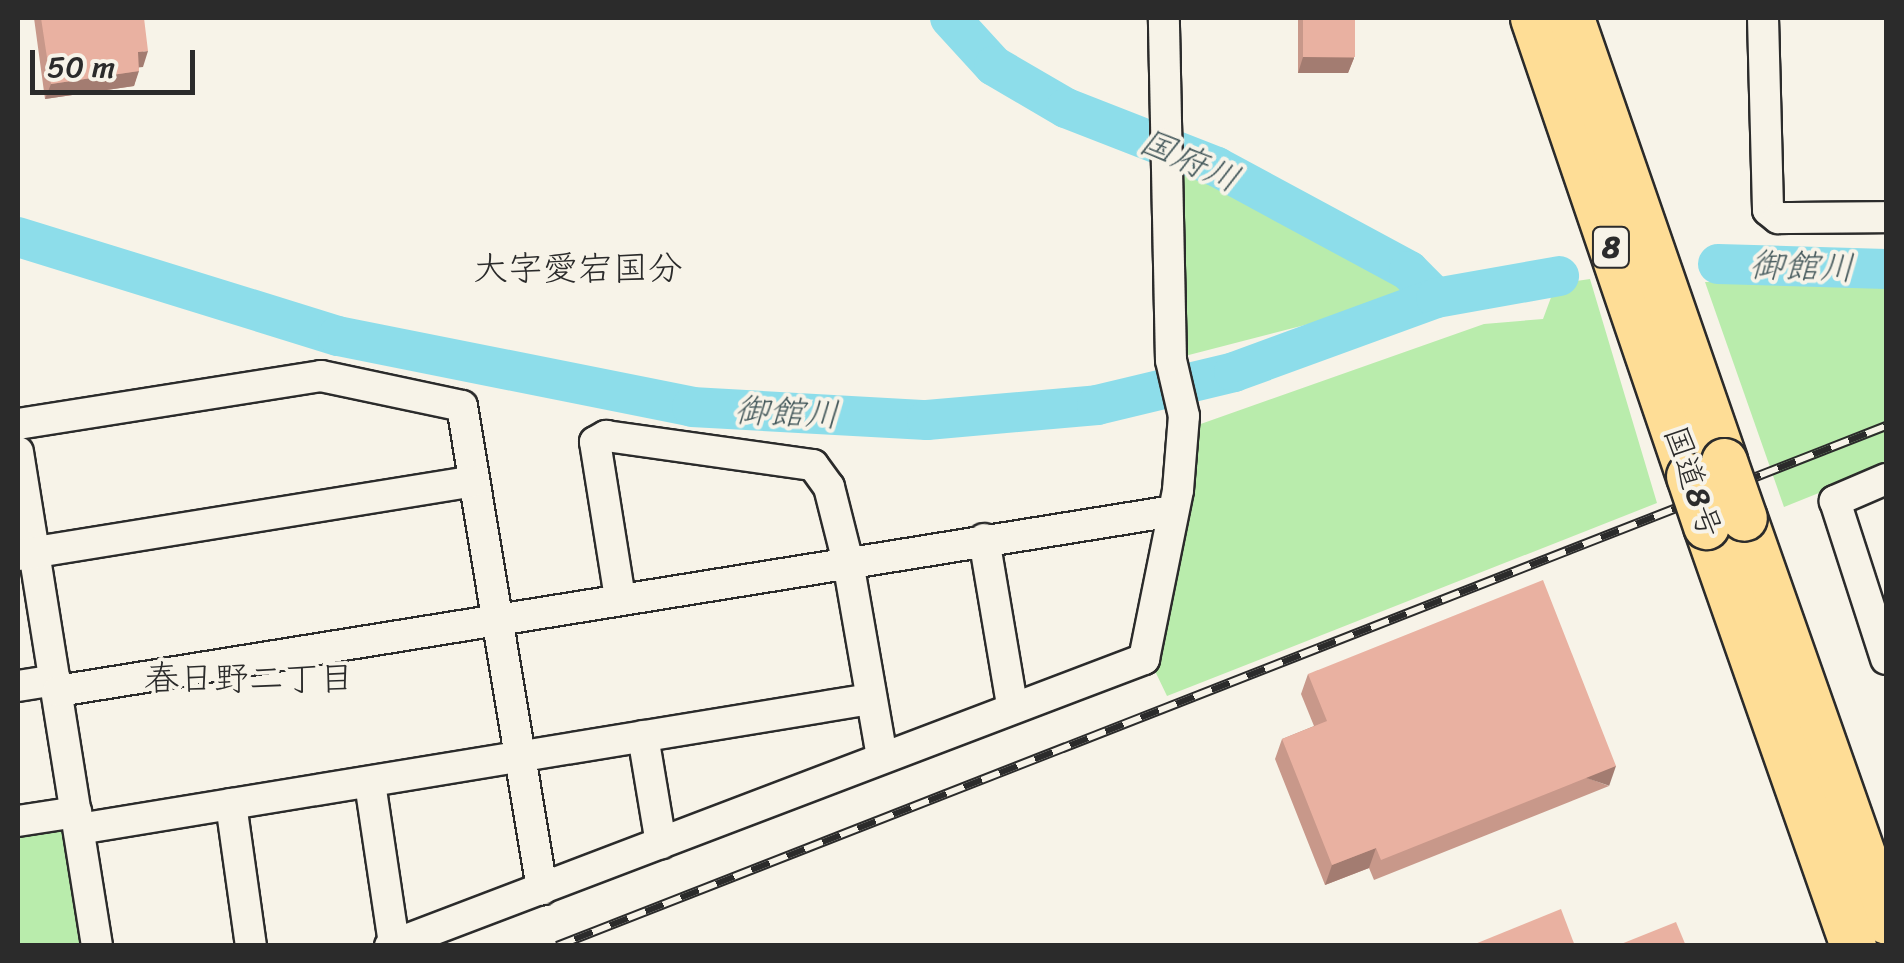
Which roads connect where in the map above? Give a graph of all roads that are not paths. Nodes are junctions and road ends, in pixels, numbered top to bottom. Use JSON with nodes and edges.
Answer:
{"nodes":[{"id":1,"x":1164,"y":18,"type":"edge"},
{"id":2,"x":1533,"y":18,"type":"edge"},
{"id":3,"x":1572,"y":18,"type":"edge"},
{"id":4,"x":1763,"y":18,"type":"edge"},
{"id":5,"x":1886,"y":217,"type":"edge"},
{"id":6,"x":18,"y":424,"type":"edge"},
{"id":7,"x":18,"y":452,"type":"edge"},
{"id":8,"x":1707,"y":468,"type":"junction"},
{"id":9,"x":1886,"y":478,"type":"edge"},
{"id":10,"x":474,"y":481,"type":"junction"},
{"id":11,"x":1173,"y":511,"type":"junction"},
{"id":12,"x":1725,"y":522,"type":"junction"},
{"id":13,"x":984,"y":538,"type":"junction"},
{"id":14,"x":26,"y":554,"type":"edge"},
{"id":15,"x":848,"y":562,"type":"junction"},
{"id":16,"x":1875,"y":591,"type":"edge"},
{"id":17,"x":620,"y":598,"type":"junction"},
{"id":18,"x":496,"y":618,"type":"junction"},
{"id":19,"x":1886,"y":659,"type":"edge"},
{"id":20,"x":18,"y":686,"type":"edge"},
{"id":21,"x":57,"y":686,"type":"junction"},
{"id":22,"x":870,"y":700,"type":"junction"},
{"id":23,"x":1012,"y":705,"type":"junction"},
{"id":24,"x":643,"y":736,"type":"junction"},
{"id":25,"x":518,"y":756,"type":"junction"},
{"id":26,"x":882,"y":756,"type":"junction"},
{"id":27,"x":370,"y":783,"type":"junction"},
{"id":28,"x":231,"y":804,"type":"junction"},
{"id":29,"x":78,"y":820,"type":"junction"},
{"id":30,"x":18,"y":821,"type":"edge"},
{"id":31,"x":661,"y":843,"type":"junction"},
{"id":32,"x":542,"y":889,"type":"junction"},
{"id":33,"x":1886,"y":921,"type":"edge"},
{"id":34,"x":392,"y":945,"type":"edge"},
{"id":35,"x":98,"y":946,"type":"edge"},
{"id":36,"x":251,"y":946,"type":"edge"},
{"id":37,"x":1852,"y":946,"type":"edge"}],
"edges":[{"from":1,"to":11,"type":"street"},
{"from":2,"to":8,"type":"highway","name":"国道8号","number":"8"},
{"from":3,"to":8,"type":"highway","name":"国道8号","number":"8"},
{"from":4,"to":5,"type":"street"},
{"from":6,"to":10,"type":"street"},
{"from":7,"to":14,"type":"street"},
{"from":8,"to":12,"type":"highway","name":"国道8号","number":"8","bridge":true},
{"from":9,"to":16,"type":"street"},
{"from":10,"to":14,"type":"street"},
{"from":10,"to":18,"type":"street"},
{"from":11,"to":13,"type":"street"},
{"from":11,"to":23,"type":"street"},
{"from":12,"to":33,"type":"highway","name":"国道8号","number":"8"},
{"from":12,"to":37,"type":"highway","name":"国道8号","number":"8"},
{"from":13,"to":15,"type":"street"},
{"from":13,"to":23,"type":"street"},
{"from":14,"to":21,"type":"street"},
{"from":15,"to":17,"type":"street"},
{"from":15,"to":17,"type":"street"},
{"from":15,"to":22,"type":"street"},
{"from":16,"to":19,"type":"street"},
{"from":17,"to":18,"type":"street"},
{"from":18,"to":21,"type":"street"},
{"from":18,"to":25,"type":"street"},
{"from":20,"to":21,"type":"street"},
{"from":21,"to":29,"type":"street"},
{"from":22,"to":24,"type":"street"},
{"from":22,"to":26,"type":"street"},
{"from":23,"to":26,"type":"street"},
{"from":24,"to":25,"type":"street"},
{"from":24,"to":31,"type":"street"},
{"from":25,"to":27,"type":"street"},
{"from":25,"to":32,"type":"street"},
{"from":26,"to":31,"type":"street"},
{"from":27,"to":28,"type":"street"},
{"from":27,"to":34,"type":"street"},
{"from":28,"to":29,"type":"street"},
{"from":28,"to":36,"type":"street"},
{"from":29,"to":30,"type":"street"},
{"from":29,"to":35,"type":"street"},
{"from":31,"to":32,"type":"street"},
{"from":32,"to":34,"type":"street"}]}
